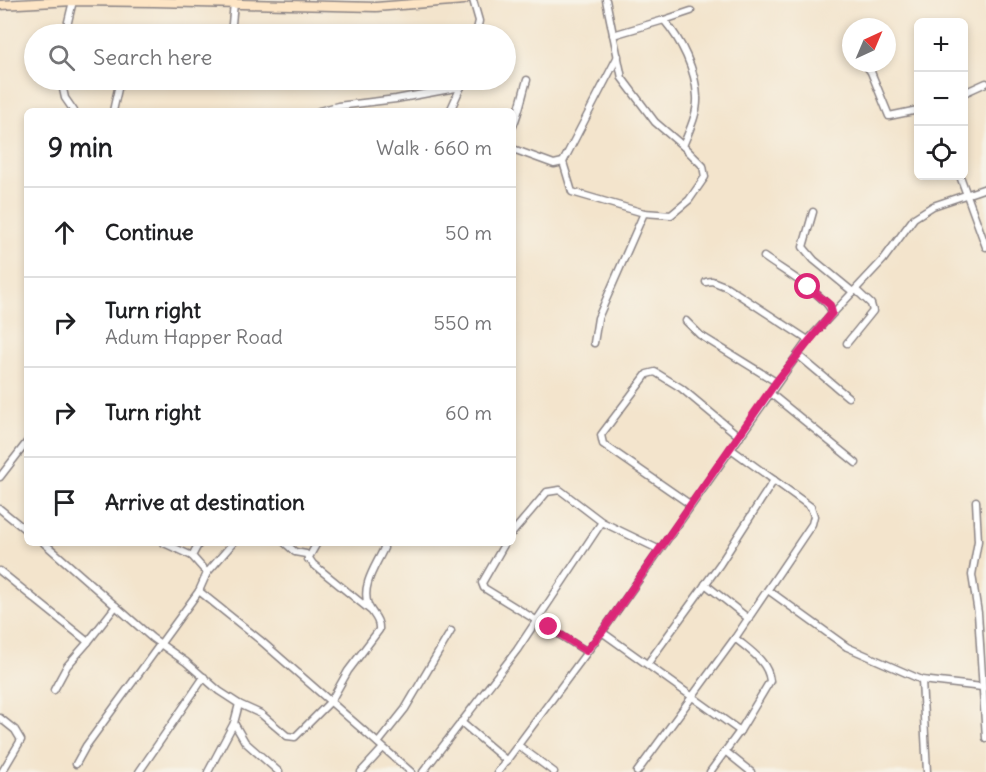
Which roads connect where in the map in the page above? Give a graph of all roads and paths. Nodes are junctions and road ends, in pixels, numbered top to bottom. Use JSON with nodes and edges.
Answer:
{"nodes":[{"id":1,"x":464,"y":0,"type":"edge"},
{"id":2,"x":473,"y":0,"type":"edge"},
{"id":3,"x":606,"y":0,"type":"edge"},
{"id":4,"x":154,"y":1,"type":"edge"},
{"id":5,"x":73,"y":2,"type":"edge"},
{"id":6,"x":234,"y":3,"type":"junction"},
{"id":7,"x":0,"y":5,"type":"edge"},
{"id":8,"x":691,"y":11,"type":"dead end"},
{"id":9,"x":664,"y":20,"type":"junction"},
{"id":10,"x":68,"y":24,"type":"edge"},
{"id":11,"x":232,"y":24,"type":"edge"},
{"id":12,"x":478,"y":24,"type":"edge"},
{"id":13,"x":613,"y":34,"type":"junction"},
{"id":14,"x":618,"y":56,"type":"junction"},
{"id":15,"x":871,"y":72,"type":"edge"},
{"id":16,"x":527,"y":80,"type":"dead end"},
{"id":17,"x":986,"y":83,"type":"edge"},
{"id":18,"x":63,"y":90,"type":"edge"},
{"id":19,"x":118,"y":90,"type":"edge"},
{"id":20,"x":445,"y":90,"type":"edge"},
{"id":21,"x":460,"y":90,"type":"edge"},
{"id":22,"x":968,"y":91,"type":"edge"},
{"id":23,"x":72,"y":108,"type":"edge"},
{"id":24,"x":114,"y":108,"type":"edge"},
{"id":25,"x":330,"y":108,"type":"edge"},
{"id":26,"x":451,"y":108,"type":"edge"},
{"id":27,"x":914,"y":111,"type":"edge"},
{"id":28,"x":516,"y":121,"type":"edge"},
{"id":29,"x":683,"y":146,"type":"junction"},
{"id":30,"x":516,"y":150,"type":"edge"},
{"id":31,"x":563,"y":162,"type":"junction"},
{"id":32,"x":961,"y":180,"type":"edge"},
{"id":33,"x":986,"y":188,"type":"edge"},
{"id":34,"x":966,"y":196,"type":"junction"},
{"id":35,"x":813,"y":212,"type":"dead end"},
{"id":36,"x":644,"y":213,"type":"junction"},
{"id":37,"x":986,"y":247,"type":"edge"},
{"id":38,"x":764,"y":257,"type":"dead end"},
{"id":39,"x":706,"y":282,"type":"dead end"},
{"id":40,"x":854,"y":291,"type":"junction"},
{"id":41,"x":832,"y":313,"type":"junction"},
{"id":42,"x":686,"y":321,"type":"dead end"},
{"id":43,"x":808,"y":340,"type":"junction"},
{"id":44,"x":594,"y":343,"type":"dead end"},
{"id":45,"x":847,"y":343,"type":"dead end"},
{"id":46,"x":798,"y":355,"type":"junction"},
{"id":47,"x":776,"y":382,"type":"junction"},
{"id":48,"x":770,"y":393,"type":"junction"},
{"id":49,"x":848,"y":397,"type":"dead end"},
{"id":50,"x":740,"y":436,"type":"junction"},
{"id":51,"x":24,"y":446,"type":"edge"},
{"id":52,"x":731,"y":449,"type":"junction"},
{"id":53,"x":856,"y":463,"type":"dead end"},
{"id":54,"x":0,"y":477,"type":"edge"},
{"id":55,"x":774,"y":480,"type":"junction"},
{"id":56,"x":976,"y":501,"type":"dead end"},
{"id":57,"x":691,"y":505,"type":"junction"},
{"id":58,"x":0,"y":509,"type":"edge"},
{"id":59,"x":602,"y":522,"type":"junction"},
{"id":60,"x":24,"y":526,"type":"edge"},
{"id":61,"x":516,"y":528,"type":"edge"},
{"id":62,"x":47,"y":546,"type":"edge"},
{"id":63,"x":170,"y":546,"type":"edge"},
{"id":64,"x":198,"y":546,"type":"edge"},
{"id":65,"x":230,"y":546,"type":"edge"},
{"id":66,"x":288,"y":546,"type":"edge"},
{"id":67,"x":314,"y":546,"type":"edge"},
{"id":68,"x":384,"y":546,"type":"edge"},
{"id":69,"x":503,"y":546,"type":"edge"},
{"id":70,"x":658,"y":549,"type":"junction"},
{"id":71,"x":192,"y":556,"type":"junction"},
{"id":72,"x":308,"y":559,"type":"junction"},
{"id":73,"x":0,"y":572,"type":"edge"},
{"id":74,"x":207,"y":573,"type":"junction"},
{"id":75,"x":705,"y":584,"type":"junction"},
{"id":76,"x":768,"y":590,"type":"junction"},
{"id":77,"x":199,"y":591,"type":"junction"},
{"id":78,"x":116,"y":606,"type":"junction"},
{"id":79,"x":372,"y":612,"type":"junction"},
{"id":80,"x":978,"y":613,"type":"junction"},
{"id":81,"x":986,"y":613,"type":"edge"},
{"id":82,"x":748,"y":618,"type":"junction"},
{"id":83,"x":535,"y":620,"type":"junction"},
{"id":84,"x":451,"y":631,"type":"dead end"},
{"id":85,"x":602,"y":632,"type":"junction"},
{"id":86,"x":735,"y":638,"type":"junction"},
{"id":87,"x":88,"y":642,"type":"junction"},
{"id":88,"x":162,"y":645,"type":"junction"},
{"id":89,"x":586,"y":651,"type":"junction"},
{"id":90,"x":648,"y":663,"type":"junction"},
{"id":91,"x":204,"y":677,"type":"junction"},
{"id":92,"x":922,"y":680,"type":"junction"},
{"id":93,"x":982,"y":687,"type":"junction"},
{"id":94,"x":54,"y":690,"type":"dead end"},
{"id":95,"x":692,"y":697,"type":"junction"},
{"id":96,"x":332,"y":701,"type":"junction"},
{"id":97,"x":239,"y":705,"type":"junction"},
{"id":98,"x":0,"y":718,"type":"edge"},
{"id":99,"x":461,"y":722,"type":"junction"},
{"id":100,"x":234,"y":723,"type":"junction"},
{"id":101,"x":740,"y":731,"type":"junction"},
{"id":102,"x":986,"y":738,"type":"edge"},
{"id":103,"x":381,"y":746,"type":"junction"},
{"id":104,"x":519,"y":746,"type":"junction"},
{"id":105,"x":725,"y":751,"type":"junction"},
{"id":106,"x":507,"y":761,"type":"junction"},
{"id":107,"x":76,"y":764,"type":"dead end"},
{"id":108,"x":2,"y":772,"type":"edge"},
{"id":109,"x":139,"y":772,"type":"edge"},
{"id":110,"x":208,"y":772,"type":"edge"},
{"id":111,"x":279,"y":772,"type":"edge"},
{"id":112,"x":361,"y":772,"type":"edge"},
{"id":113,"x":411,"y":772,"type":"edge"},
{"id":114,"x":423,"y":772,"type":"edge"},
{"id":115,"x":498,"y":772,"type":"edge"},
{"id":116,"x":554,"y":772,"type":"edge"},
{"id":117,"x":637,"y":772,"type":"edge"},
{"id":118,"x":710,"y":772,"type":"edge"},
{"id":119,"x":751,"y":772,"type":"edge"},
{"id":120,"x":927,"y":772,"type":"edge"}],
"edges":[{"from":1,"to":6,"type":"street"},
{"from":2,"to":12,"type":"street"},
{"from":3,"to":13,"type":"street"},
{"from":4,"to":5,"type":"street"},
{"from":4,"to":6,"type":"street"},
{"from":5,"to":7,"type":"street"},
{"from":5,"to":10,"type":"street"},
{"from":6,"to":11,"type":"street"},
{"from":8,"to":9,"type":"street"},
{"from":9,"to":13,"type":"street"},
{"from":9,"to":29,"type":"street"},
{"from":13,"to":14,"type":"street"},
{"from":14,"to":29,"type":"street"},
{"from":14,"to":31,"type":"street"},
{"from":15,"to":27,"type":"street"},
{"from":16,"to":28,"type":"street"},
{"from":17,"to":22,"type":"street"},
{"from":18,"to":23,"type":"street"},
{"from":19,"to":24,"type":"street"},
{"from":20,"to":25,"type":"street"},
{"from":21,"to":26,"type":"street"},
{"from":29,"to":36,"type":"street"},
{"from":30,"to":31,"type":"street"},
{"from":31,"to":36,"type":"street"},
{"from":32,"to":34,"type":"street"},
{"from":33,"to":34,"type":"street"},
{"from":34,"to":37,"type":"street"},
{"from":34,"to":40,"type":"street"},
{"from":35,"to":40,"type":"street"},
{"from":36,"to":44,"type":"street"},
{"from":38,"to":41,"type":"street"},
{"from":39,"to":43,"type":"street"},
{"from":40,"to":41,"type":"street"},
{"from":40,"to":45,"type":"street"},
{"from":41,"to":43,"type":"street"},
{"from":42,"to":47,"type":"street"},
{"from":43,"to":46,"type":"street"},
{"from":46,"to":47,"type":"street"},
{"from":46,"to":49,"type":"street"},
{"from":47,"to":48,"type":"street"},
{"from":48,"to":50,"type":"street"},
{"from":48,"to":53,"type":"street"},
{"from":50,"to":52,"type":"street"},
{"from":50,"to":57,"type":"street"},
{"from":51,"to":54,"type":"street"},
{"from":52,"to":55,"type":"street"},
{"from":52,"to":57,"type":"street"},
{"from":55,"to":75,"type":"street"},
{"from":55,"to":76,"type":"street"},
{"from":56,"to":80,"type":"street"},
{"from":57,"to":70,"type":"street"},
{"from":58,"to":60,"type":"street"},
{"from":59,"to":61,"type":"street"},
{"from":59,"to":70,"type":"street"},
{"from":59,"to":83,"type":"street"},
{"from":62,"to":78,"type":"street"},
{"from":63,"to":71,"type":"street"},
{"from":64,"to":71,"type":"street"},
{"from":65,"to":74,"type":"street"},
{"from":66,"to":72,"type":"street"},
{"from":67,"to":72,"type":"street"},
{"from":68,"to":79,"type":"street"},
{"from":69,"to":83,"type":"street"},
{"from":70,"to":85,"type":"street"},
{"from":71,"to":74,"type":"street"},
{"from":72,"to":79,"type":"street"},
{"from":73,"to":87,"type":"street"},
{"from":74,"to":77,"type":"street"},
{"from":75,"to":82,"type":"street"},
{"from":75,"to":90,"type":"street"},
{"from":76,"to":82,"type":"street"},
{"from":76,"to":92,"type":"street"},
{"from":77,"to":88,"type":"street"},
{"from":77,"to":96,"type":"street"},
{"from":78,"to":87,"type":"street"},
{"from":78,"to":88,"type":"street"},
{"from":79,"to":96,"type":"street"},
{"from":80,"to":81,"type":"street"},
{"from":80,"to":93,"type":"street"},
{"from":82,"to":86,"type":"street"},
{"from":83,"to":89,"type":"street"},
{"from":83,"to":99,"type":"street"},
{"from":84,"to":103,"type":"street"},
{"from":85,"to":89,"type":"street"},
{"from":85,"to":90,"type":"street"},
{"from":86,"to":95,"type":"street"},
{"from":86,"to":101,"type":"street"},
{"from":87,"to":94,"type":"street"},
{"from":88,"to":91,"type":"street"},
{"from":88,"to":107,"type":"street"},
{"from":89,"to":104,"type":"street"},
{"from":90,"to":95,"type":"street"},
{"from":91,"to":97,"type":"street"},
{"from":91,"to":109,"type":"street"},
{"from":92,"to":93,"type":"street"},
{"from":92,"to":120,"type":"street"},
{"from":93,"to":102,"type":"street"},
{"from":95,"to":101,"type":"street"},
{"from":95,"to":117,"type":"street"},
{"from":96,"to":97,"type":"street"},
{"from":96,"to":103,"type":"street"},
{"from":97,"to":100,"type":"street"},
{"from":98,"to":108,"type":"street"},
{"from":99,"to":106,"type":"street"},
{"from":99,"to":114,"type":"street"},
{"from":100,"to":110,"type":"street"},
{"from":100,"to":111,"type":"street"},
{"from":101,"to":105,"type":"street"},
{"from":103,"to":112,"type":"street"},
{"from":103,"to":113,"type":"street"},
{"from":104,"to":106,"type":"street"},
{"from":104,"to":116,"type":"street"},
{"from":105,"to":118,"type":"street"},
{"from":105,"to":119,"type":"street"},
{"from":106,"to":115,"type":"street"}]}
